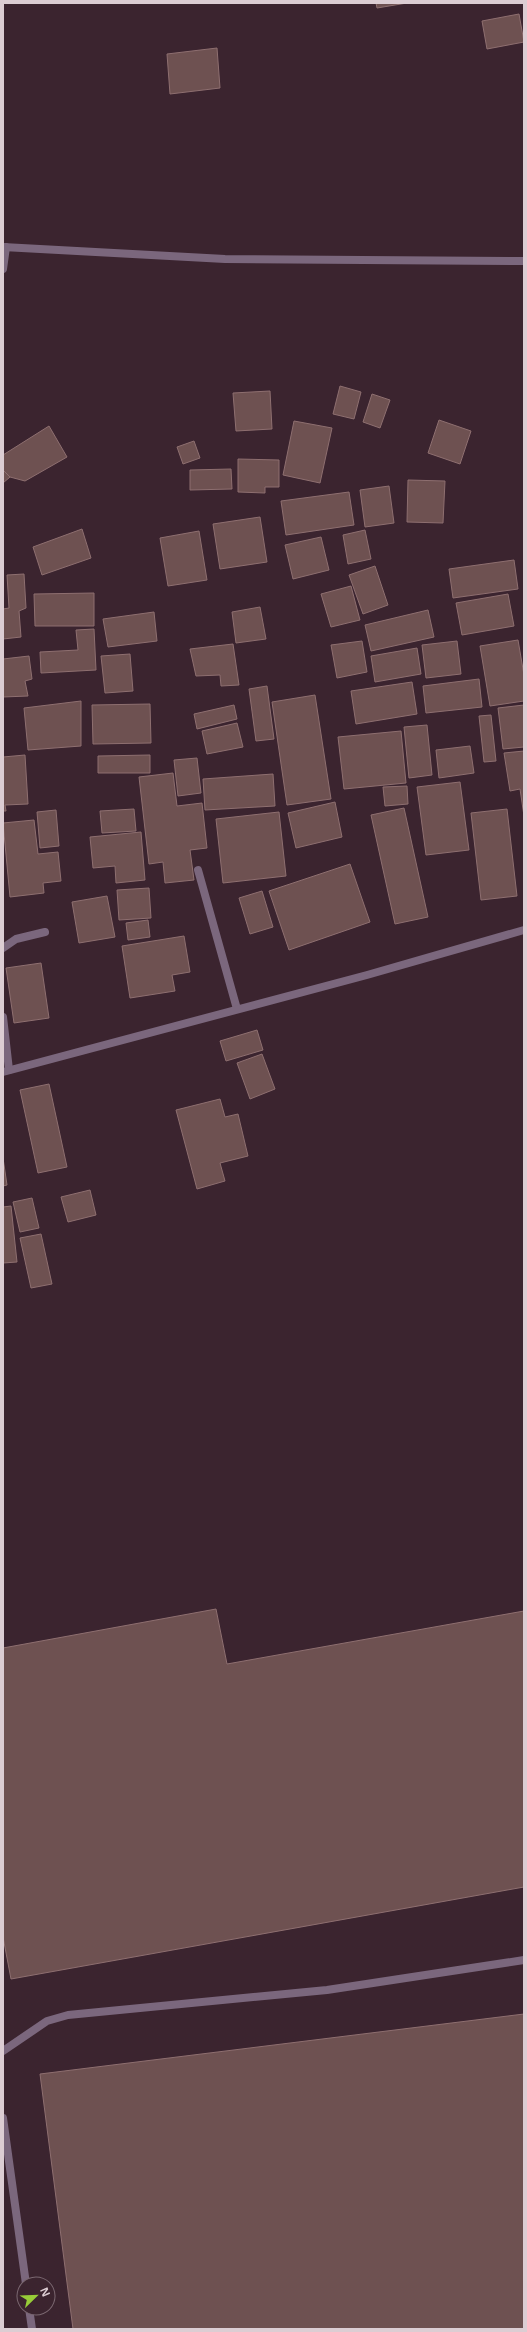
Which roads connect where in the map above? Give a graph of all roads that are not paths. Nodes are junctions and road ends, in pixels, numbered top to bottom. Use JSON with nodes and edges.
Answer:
{"nodes":[{"id":1,"x":5,"y":247,"type":"edge"},
{"id":2,"x":524,"y":260,"type":"edge"},
{"id":3,"x":3,"y":269,"type":"edge"},
{"id":4,"x":198,"y":870,"type":"dead end"},
{"id":5,"x":524,"y":930,"type":"edge"},
{"id":6,"x":45,"y":932,"type":"dead end"},
{"id":7,"x":3,"y":948,"type":"edge"},
{"id":8,"x":237,"y":1009,"type":"junction"},
{"id":9,"x":3,"y":1017,"type":"edge"},
{"id":10,"x":6,"y":1071,"type":"edge"},
{"id":11,"x":524,"y":1960,"type":"edge"},
{"id":12,"x":3,"y":2051,"type":"edge"},
{"id":13,"x":3,"y":2118,"type":"edge"},
{"id":14,"x":25,"y":2276,"type":"edge"},
{"id":15,"x":30,"y":2316,"type":"edge"},
{"id":16,"x":32,"y":2329,"type":"edge"}],
"edges":[{"from":1,"to":2,"type":"street"},
{"from":1,"to":3,"type":"street"},
{"from":4,"to":8,"type":"street"},
{"from":5,"to":8,"type":"street"},
{"from":6,"to":7,"type":"street"},
{"from":8,"to":10,"type":"street"},
{"from":9,"to":10,"type":"street"},
{"from":11,"to":12,"type":"street"},
{"from":13,"to":14,"type":"street"},
{"from":15,"to":16,"type":"street"}]}
